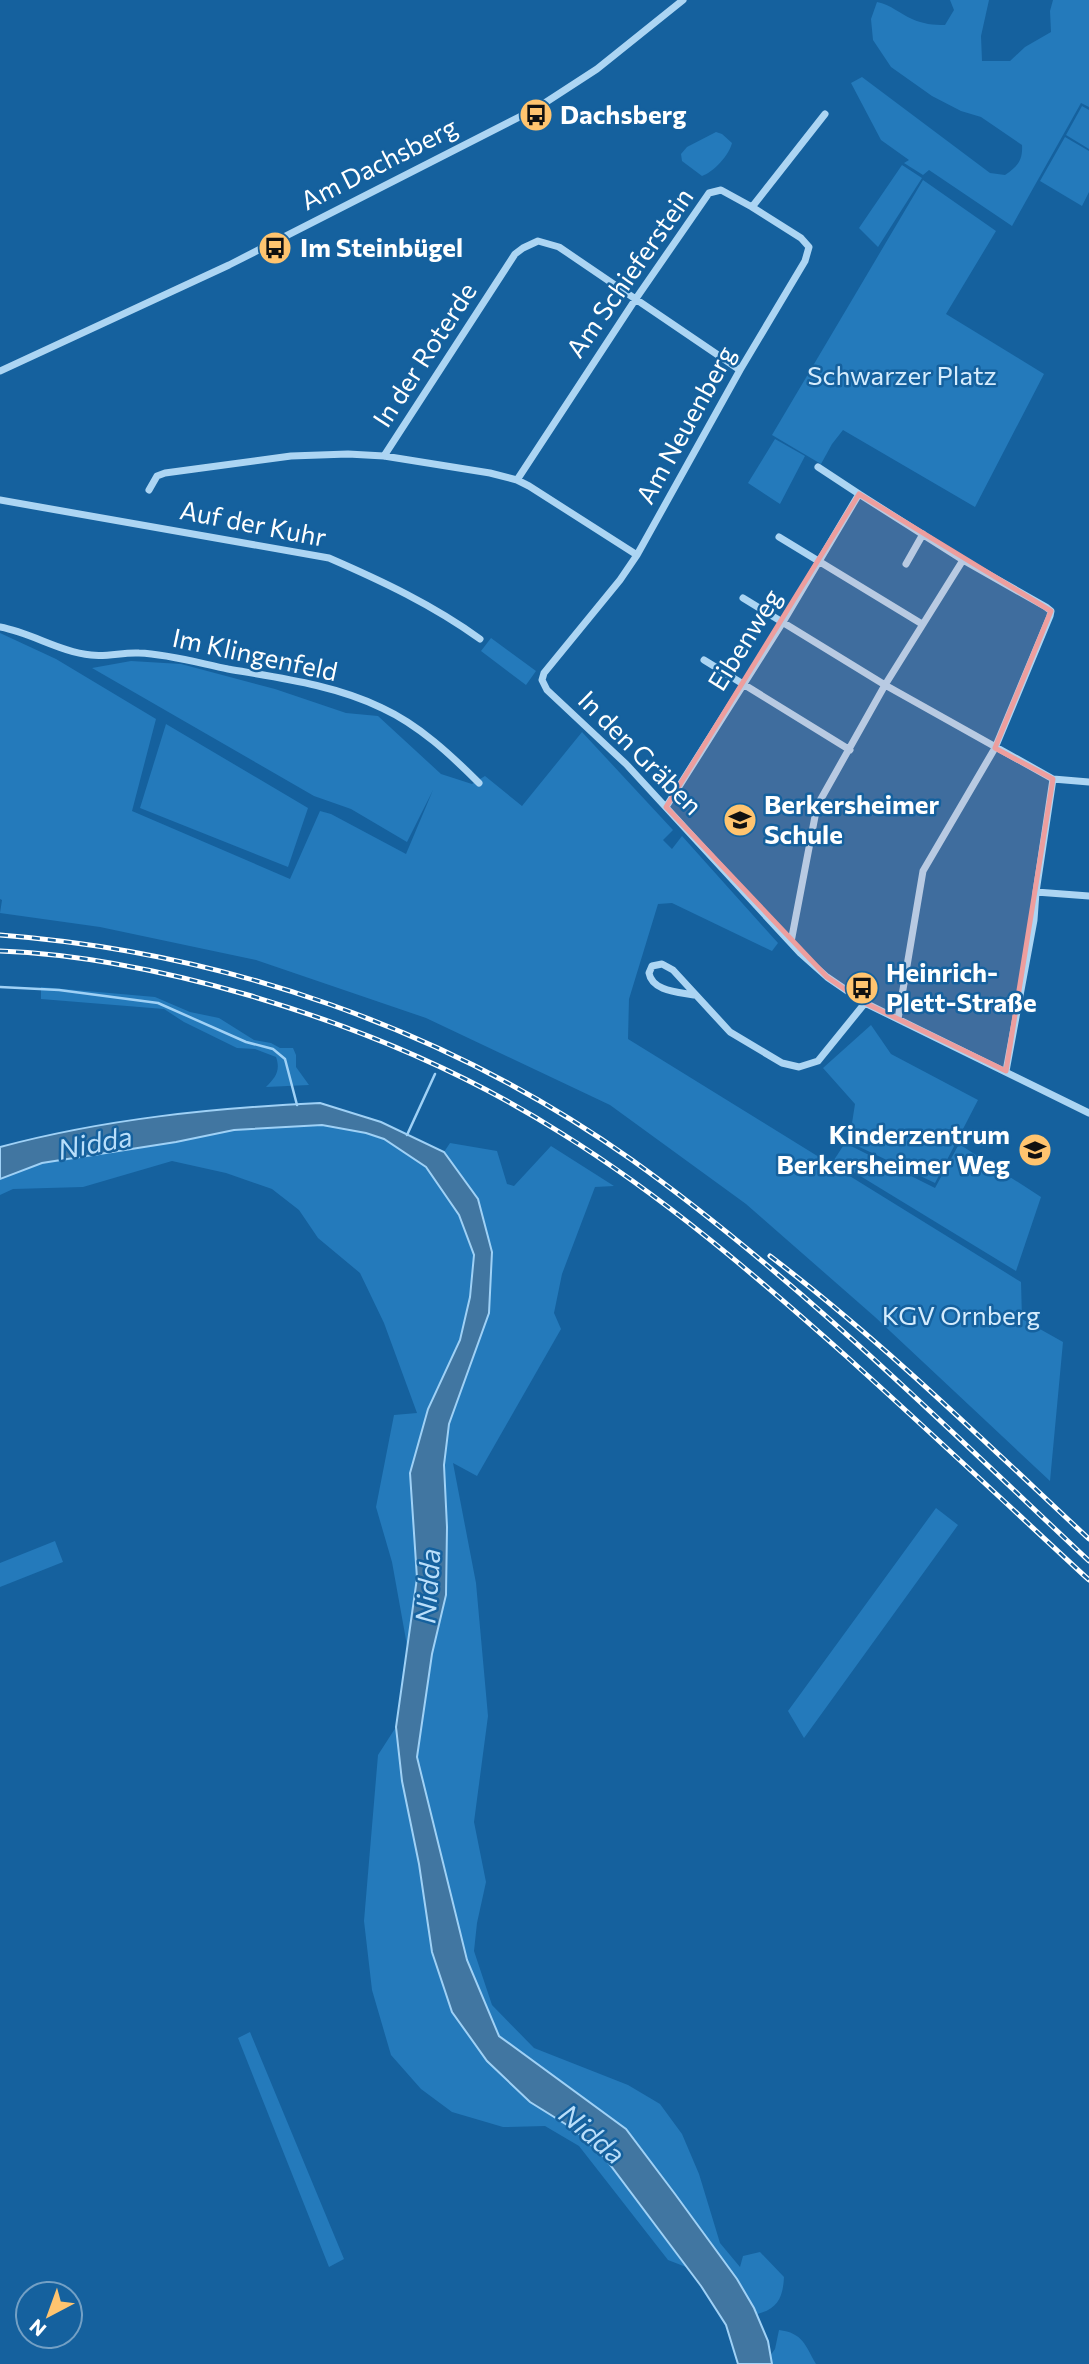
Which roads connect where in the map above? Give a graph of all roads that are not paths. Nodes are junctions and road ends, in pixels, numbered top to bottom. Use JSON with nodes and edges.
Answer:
{"nodes":[{"id":1,"x":683,"y":0,"type":"edge"},
{"id":2,"x":824,"y":114,"type":"dead end"},
{"id":3,"x":752,"y":207,"type":"junction"},
{"id":4,"x":635,"y":300,"type":"junction"},
{"id":5,"x":740,"y":370,"type":"junction"},
{"id":6,"x":0,"y":371,"type":"edge"},
{"id":7,"x":384,"y":456,"type":"junction"},
{"id":8,"x":818,"y":467,"type":"dead end"},
{"id":9,"x":517,"y":480,"type":"junction"},
{"id":10,"x":149,"y":489,"type":"dead end"},
{"id":11,"x":859,"y":494,"type":"junction"},
{"id":12,"x":0,"y":500,"type":"edge"},
{"id":13,"x":923,"y":534,"type":"junction"},
{"id":14,"x":779,"y":537,"type":"dead end"},
{"id":15,"x":637,"y":555,"type":"junction"},
{"id":16,"x":963,"y":559,"type":"junction"},
{"id":17,"x":817,"y":561,"type":"junction"},
{"id":18,"x":906,"y":564,"type":"dead end"},
{"id":19,"x":743,"y":598,"type":"dead end"},
{"id":20,"x":782,"y":622,"type":"junction"},
{"id":21,"x":922,"y":624,"type":"junction"},
{"id":22,"x":0,"y":627,"type":"edge"},
{"id":23,"x":480,"y":639,"type":"dead end"},
{"id":24,"x":704,"y":660,"type":"dead end"},
{"id":25,"x":544,"y":673,"type":"joint"},
{"id":26,"x":743,"y":683,"type":"junction"},
{"id":27,"x":885,"y":685,"type":"junction"},
{"id":28,"x":995,"y":748,"type":"junction"},
{"id":29,"x":850,"y":750,"type":"junction"},
{"id":30,"x":1053,"y":779,"type":"junction"},
{"id":31,"x":1089,"y":782,"type":"edge"},
{"id":32,"x":479,"y":783,"type":"dead end"},
{"id":33,"x":666,"y":807,"type":"junction"},
{"id":34,"x":1036,"y":892,"type":"junction"},
{"id":35,"x":1089,"y":896,"type":"edge"},
{"id":36,"x":791,"y":942,"type":"junction"},
{"id":37,"x":694,"y":995,"type":"junction"},
{"id":38,"x":865,"y":1003,"type":"junction"},
{"id":39,"x":898,"y":1019,"type":"junction"},
{"id":40,"x":1006,"y":1071,"type":"junction"},
{"id":41,"x":1089,"y":1113,"type":"edge"}],
"edges":[{"from":1,"to":6,"type":"street","name":"Am Dachsberg"},
{"from":2,"to":3,"type":"street"},
{"from":3,"to":4,"type":"street","name":"Am Schieferstein"},
{"from":3,"to":5,"type":"street","name":"Am Neuenberg"},
{"from":4,"to":5,"type":"street","name":"In der Roterde"},
{"from":4,"to":7,"type":"street","name":"In der Roterde"},
{"from":4,"to":9,"type":"street","name":"Am Schieferstein"},
{"from":5,"to":15,"type":"street","name":"Am Neuenberg"},
{"from":7,"to":9,"type":"street"},
{"from":7,"to":10,"type":"street"},
{"from":8,"to":11,"type":"street"},
{"from":9,"to":15,"type":"street"},
{"from":11,"to":13,"type":"street"},
{"from":11,"to":17,"type":"street","name":"Eibenweg"},
{"from":12,"to":23,"type":"street","name":"Auf der Kuhr"},
{"from":13,"to":16,"type":"street"},
{"from":13,"to":18,"type":"street"},
{"from":14,"to":17,"type":"street"},
{"from":15,"to":25,"type":"street","name":"Am Neuenberg"},
{"from":16,"to":21,"type":"street"},
{"from":16,"to":28,"type":"street"},
{"from":17,"to":20,"type":"street","name":"Eibenweg"},
{"from":17,"to":21,"type":"street"},
{"from":19,"to":20,"type":"street"},
{"from":20,"to":26,"type":"street","name":"Eibenweg"},
{"from":20,"to":27,"type":"street"},
{"from":21,"to":27,"type":"street"},
{"from":22,"to":32,"type":"street","name":"Im Klingenfeld"},
{"from":24,"to":26,"type":"street"},
{"from":25,"to":33,"type":"street","name":"In den Gräben"},
{"from":26,"to":29,"type":"street"},
{"from":26,"to":33,"type":"street","name":"Eibenweg"},
{"from":27,"to":28,"type":"street"},
{"from":27,"to":29,"type":"street"},
{"from":28,"to":30,"type":"street"},
{"from":28,"to":39,"type":"street"},
{"from":29,"to":36,"type":"street"},
{"from":30,"to":31,"type":"street"},
{"from":30,"to":34,"type":"street"},
{"from":33,"to":36,"type":"street","name":"In den Gräben"},
{"from":34,"to":35,"type":"street"},
{"from":34,"to":40,"type":"street"},
{"from":36,"to":38,"type":"street","name":"In den Gräben"},
{"from":37,"to":37,"type":"street"},
{"from":37,"to":38,"type":"street"},
{"from":38,"to":39,"type":"street","name":"In den Gräben"},
{"from":39,"to":40,"type":"street","name":"In den Gräben"},
{"from":40,"to":41,"type":"street","name":"In den Gräben"}]}
